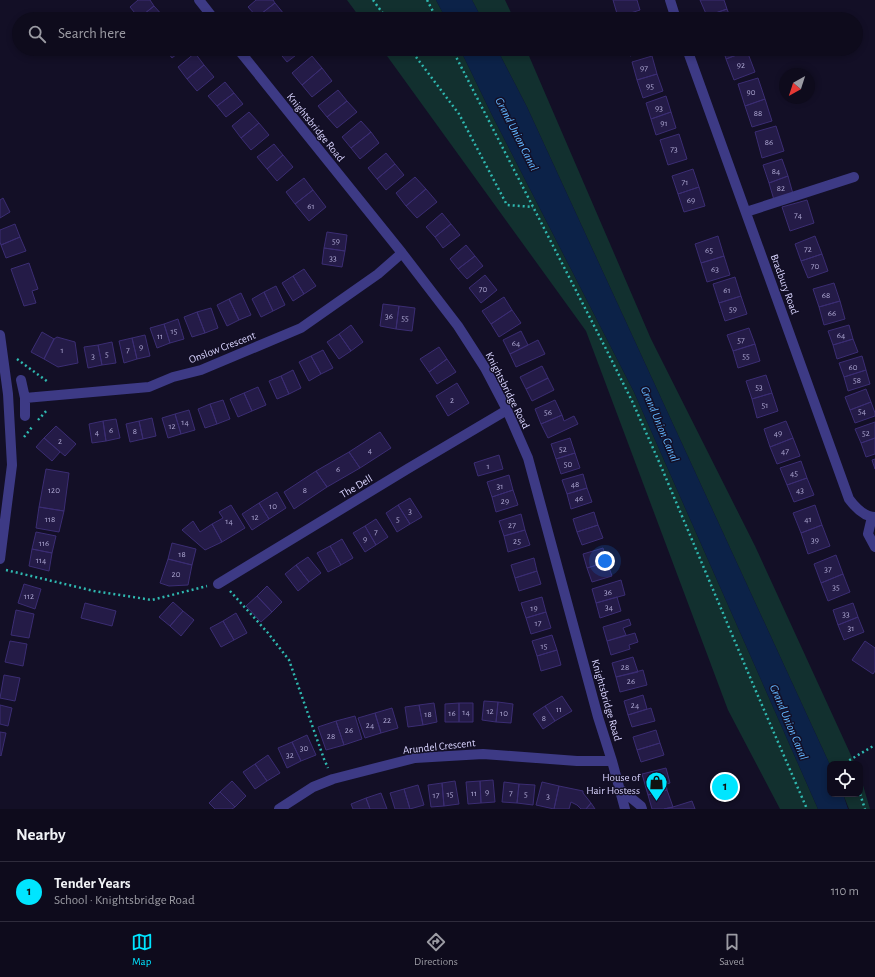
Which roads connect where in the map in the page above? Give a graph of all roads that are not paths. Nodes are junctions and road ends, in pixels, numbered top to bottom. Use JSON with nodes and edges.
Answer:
{"nodes":[{"id":1,"x":199,"y":0,"type":"edge"},
{"id":2,"x":670,"y":0,"type":"edge"},
{"id":3,"x":208,"y":12,"type":"edge"},
{"id":4,"x":674,"y":12,"type":"edge"},
{"id":5,"x":244,"y":56,"type":"edge"},
{"id":6,"x":690,"y":56,"type":"edge"},
{"id":7,"x":854,"y":177,"type":"dead end"},
{"id":8,"x":746,"y":212,"type":"junction"},
{"id":9,"x":402,"y":253,"type":"junction"},
{"id":10,"x":0,"y":335,"type":"edge"},
{"id":11,"x":21,"y":380,"type":"dead end"},
{"id":12,"x":24,"y":398,"type":"junction"},
{"id":13,"x":507,"y":410,"type":"junction"},
{"id":14,"x":25,"y":416,"type":"dead end"},
{"id":15,"x":873,"y":518,"type":"edge"},
{"id":16,"x":875,"y":547,"type":"edge"},
{"id":17,"x":0,"y":559,"type":"edge"},
{"id":18,"x":220,"y":582,"type":"road end"},
{"id":19,"x":612,"y":761,"type":"junction"},
{"id":20,"x":619,"y":788,"type":"junction"},
{"id":21,"x":279,"y":809,"type":"edge"},
{"id":22,"x":625,"y":809,"type":"edge"},
{"id":23,"x":642,"y":809,"type":"edge"}],
"edges":[{"from":1,"to":3,"type":"street"},
{"from":2,"to":4,"type":"street"},
{"from":5,"to":9,"type":"street","name":"Knightsbridge Road"},
{"from":6,"to":8,"type":"street","name":"Bradbury Road"},
{"from":7,"to":8,"type":"street"},
{"from":8,"to":15,"type":"street","name":"Bradbury Road"},
{"from":9,"to":12,"type":"street","name":"Onslow Crescent"},
{"from":9,"to":13,"type":"street","name":"Knightsbridge Road"},
{"from":10,"to":17,"type":"street"},
{"from":11,"to":12,"type":"street"},
{"from":12,"to":14,"type":"street"},
{"from":13,"to":18,"type":"street","name":"The Dell"},
{"from":13,"to":19,"type":"street","name":"Knightsbridge Road"},
{"from":15,"to":16,"type":"street","name":"Bradbury Road"},
{"from":19,"to":20,"type":"street","name":"Knightsbridge Road"},
{"from":19,"to":21,"type":"street","name":"Arundel Crescent"},
{"from":20,"to":22,"type":"street","name":"Knightsbridge Road"},
{"from":20,"to":23,"type":"street"}]}
